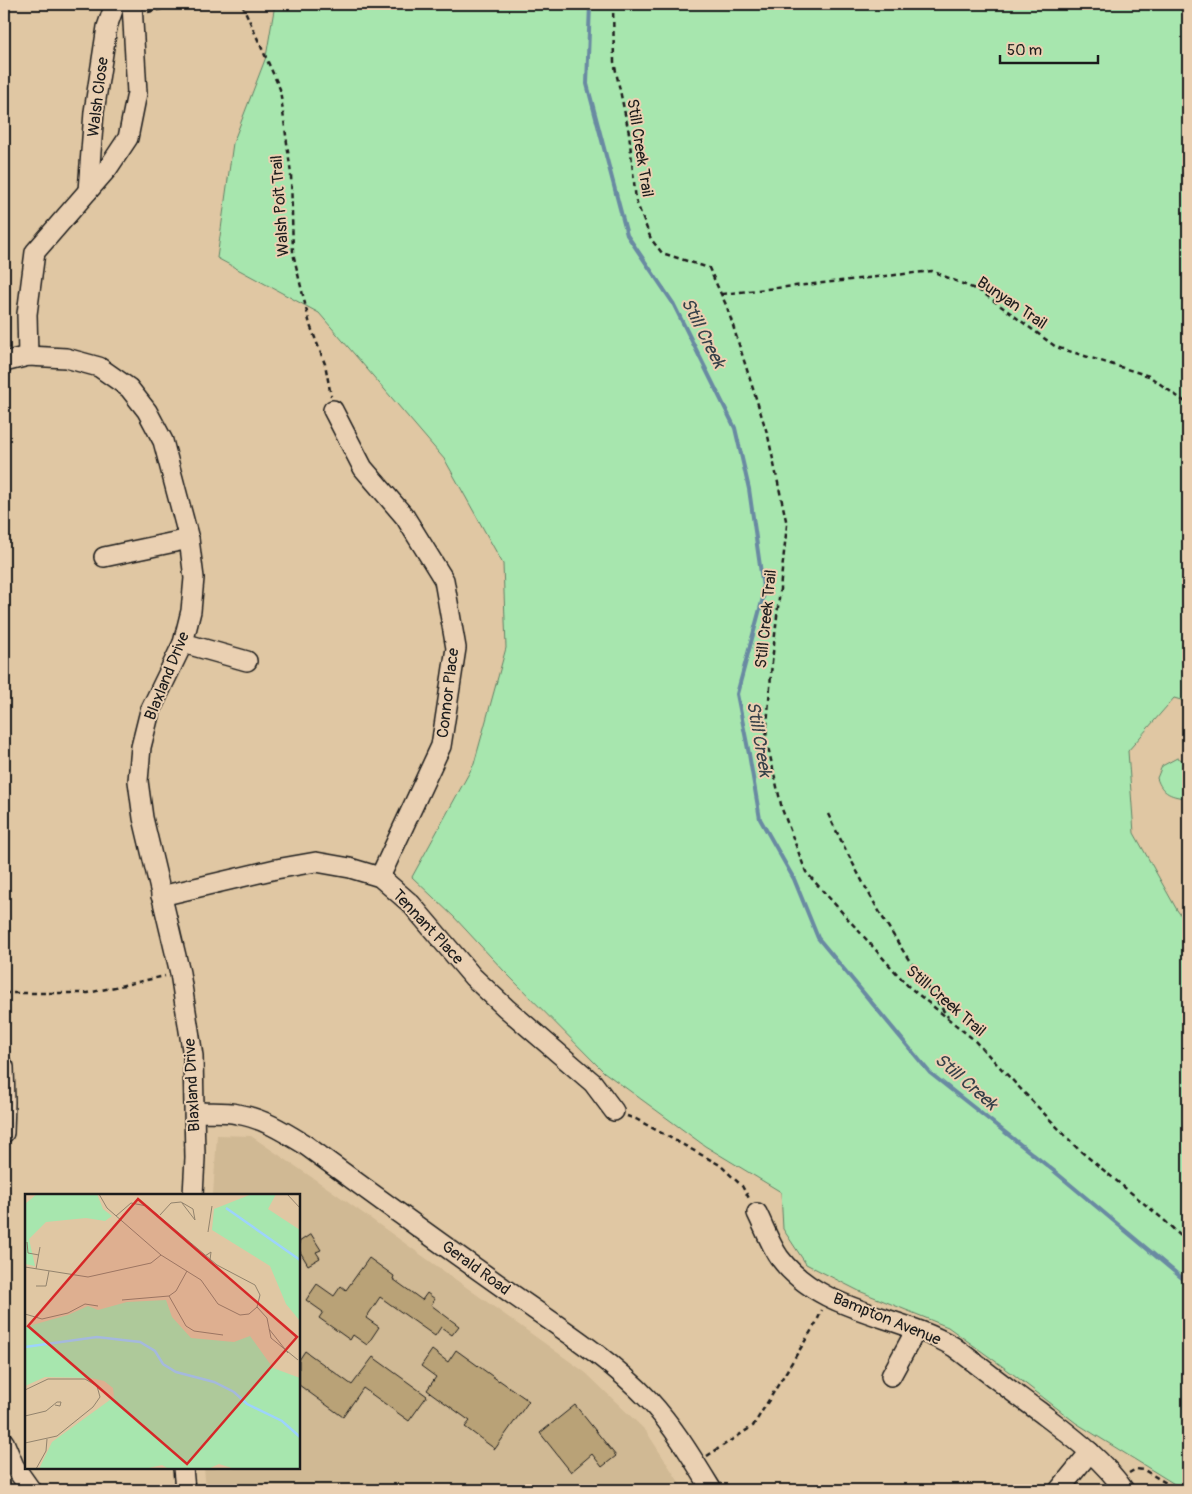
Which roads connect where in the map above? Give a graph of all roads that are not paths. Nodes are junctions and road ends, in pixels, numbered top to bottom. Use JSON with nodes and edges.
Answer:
{"nodes":[{"id":1,"x":115,"y":4,"type":"edge"},
{"id":2,"x":132,"y":10,"type":"edge"},
{"id":3,"x":88,"y":191,"type":"junction"},
{"id":4,"x":28,"y":356,"type":"junction"},
{"id":5,"x":4,"y":362,"type":"edge"},
{"id":6,"x":333,"y":410,"type":"road end"},
{"id":7,"x":189,"y":539,"type":"junction"},
{"id":8,"x":104,"y":557,"type":"dead end"},
{"id":9,"x":183,"y":643,"type":"junction"},
{"id":10,"x":247,"y":661,"type":"dead end"},
{"id":11,"x":380,"y":877,"type":"junction"},
{"id":12,"x":162,"y":896,"type":"junction"},
{"id":13,"x":4,"y":1067,"type":"edge"},
{"id":14,"x":195,"y":1112,"type":"junction"},
{"id":15,"x":614,"y":1112,"type":"road end"},
{"id":16,"x":4,"y":1133,"type":"edge"},
{"id":17,"x":193,"y":1194,"type":"edge"},
{"id":18,"x":758,"y":1213,"type":"road end"},
{"id":19,"x":916,"y":1330,"type":"junction"},
{"id":20,"x":890,"y":1376,"type":"dead end"},
{"id":21,"x":4,"y":1442,"type":"edge"},
{"id":22,"x":1090,"y":1452,"type":"junction"},
{"id":23,"x":9,"y":1468,"type":"edge"},
{"id":24,"x":183,"y":1469,"type":"edge"},
{"id":25,"x":1121,"y":1485,"type":"edge"},
{"id":26,"x":31,"y":1490,"type":"edge"},
{"id":27,"x":185,"y":1490,"type":"edge"},
{"id":28,"x":712,"y":1490,"type":"edge"},
{"id":29,"x":1059,"y":1490,"type":"edge"}],
"edges":[{"from":1,"to":3,"type":"street","name":"Walsh Close"},
{"from":2,"to":3,"type":"street","name":"Walsh Close"},
{"from":3,"to":4,"type":"street","name":"Walsh Close"},
{"from":4,"to":5,"type":"street","name":"Blaxland Drive"},
{"from":4,"to":7,"type":"street","name":"Blaxland Drive"},
{"from":6,"to":11,"type":"street","name":"Connor Place"},
{"from":7,"to":8,"type":"street"},
{"from":7,"to":9,"type":"street","name":"Blaxland Drive"},
{"from":9,"to":10,"type":"street"},
{"from":9,"to":12,"type":"street","name":"Blaxland Drive"},
{"from":11,"to":12,"type":"street","name":"Tennant Place"},
{"from":11,"to":15,"type":"street","name":"Tennant Place"},
{"from":12,"to":14,"type":"street","name":"Blaxland Drive"},
{"from":13,"to":16,"type":"street"},
{"from":14,"to":17,"type":"street","name":"Blaxland Drive"},
{"from":14,"to":28,"type":"street","name":"Gerald Road"},
{"from":18,"to":19,"type":"street","name":"Bampton Avenue"},
{"from":19,"to":20,"type":"street"},
{"from":19,"to":22,"type":"street","name":"Bampton Avenue"},
{"from":21,"to":23,"type":"street"},
{"from":22,"to":25,"type":"street","name":"Bampton Avenue"},
{"from":22,"to":29,"type":"street"},
{"from":23,"to":26,"type":"street"},
{"from":24,"to":27,"type":"street"}]}
